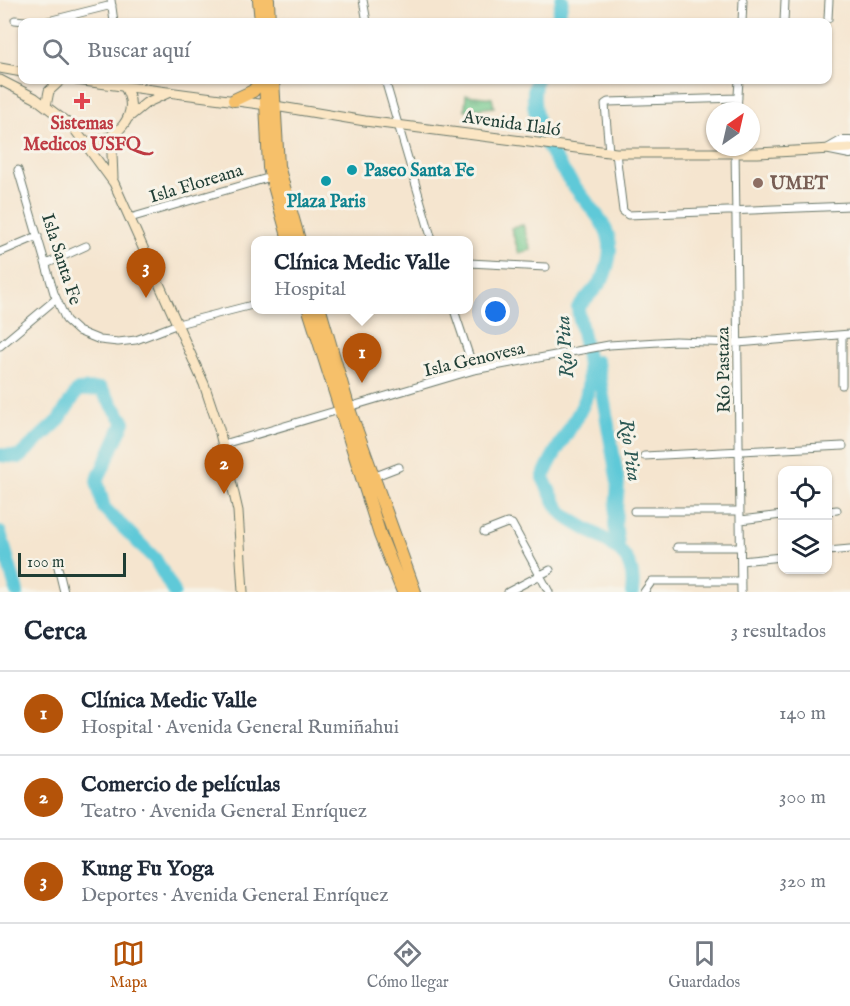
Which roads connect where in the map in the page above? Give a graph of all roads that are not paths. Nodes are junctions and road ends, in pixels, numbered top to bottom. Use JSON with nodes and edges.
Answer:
{"nodes":[{"id":1,"x":259,"y":0,"type":"edge"},
{"id":2,"x":268,"y":0,"type":"edge"},
{"id":3,"x":363,"y":0,"type":"edge"},
{"id":4,"x":743,"y":0,"type":"edge"},
{"id":5,"x":785,"y":0,"type":"edge"},
{"id":6,"x":829,"y":0,"type":"edge"},
{"id":7,"x":112,"y":2,"type":"edge"},
{"id":8,"x":58,"y":18,"type":"edge"},
{"id":9,"x":114,"y":18,"type":"edge"},
{"id":10,"x":261,"y":18,"type":"edge"},
{"id":11,"x":269,"y":18,"type":"edge"},
{"id":12,"x":366,"y":18,"type":"edge"},
{"id":13,"x":742,"y":18,"type":"edge"},
{"id":14,"x":784,"y":18,"type":"edge"},
{"id":15,"x":828,"y":18,"type":"edge"},
{"id":16,"x":15,"y":20,"type":"dead end"},
{"id":17,"x":18,"y":20,"type":"edge"},
{"id":18,"x":0,"y":68,"type":"edge"},
{"id":19,"x":18,"y":71,"type":"edge"},
{"id":20,"x":0,"y":80,"type":"edge"},
{"id":21,"x":57,"y":84,"type":"edge"},
{"id":22,"x":122,"y":84,"type":"edge"},
{"id":23,"x":127,"y":84,"type":"edge"},
{"id":24,"x":260,"y":84,"type":"edge"},
{"id":25,"x":265,"y":84,"type":"edge"},
{"id":26,"x":273,"y":84,"type":"edge"},
{"id":27,"x":386,"y":84,"type":"edge"},
{"id":28,"x":739,"y":84,"type":"edge"},
{"id":29,"x":171,"y":92,"type":"junction"},
{"id":30,"x":738,"y":98,"type":"junction"},
{"id":31,"x":234,"y":100,"type":"junction"},
{"id":32,"x":738,"y":102,"type":"edge"},
{"id":33,"x":270,"y":105,"type":"junction"},
{"id":34,"x":46,"y":106,"type":"junction"},
{"id":35,"x":127,"y":119,"type":"junction"},
{"id":36,"x":398,"y":124,"type":"junction"},
{"id":37,"x":117,"y":134,"type":"junction"},
{"id":38,"x":84,"y":141,"type":"junction"},
{"id":39,"x":850,"y":141,"type":"edge"},
{"id":40,"x":850,"y":148,"type":"edge"},
{"id":41,"x":827,"y":149,"type":"junction"},
{"id":42,"x":706,"y":150,"type":"edge"},
{"id":43,"x":760,"y":150,"type":"edge"},
{"id":44,"x":613,"y":152,"type":"junction"},
{"id":45,"x":850,"y":154,"type":"edge"},
{"id":46,"x":735,"y":156,"type":"edge"},
{"id":47,"x":18,"y":170,"type":"dead end"},
{"id":48,"x":271,"y":177,"type":"junction"},
{"id":49,"x":114,"y":183,"type":"junction"},
{"id":50,"x":850,"y":206,"type":"edge"},
{"id":51,"x":735,"y":211,"type":"junction"},
{"id":52,"x":130,"y":218,"type":"junction"},
{"id":53,"x":38,"y":236,"type":"junction"},
{"id":54,"x":288,"y":236,"type":"edge"},
{"id":55,"x":298,"y":236,"type":"edge"},
{"id":56,"x":431,"y":236,"type":"edge"},
{"id":57,"x":86,"y":246,"type":"dead end"},
{"id":58,"x":0,"y":252,"type":"edge"},
{"id":59,"x":473,"y":263,"type":"edge"},
{"id":60,"x":46,"y":264,"type":"junction"},
{"id":61,"x":546,"y":267,"type":"dead end"},
{"id":62,"x":56,"y":299,"type":"junction"},
{"id":63,"x":251,"y":305,"type":"edge"},
{"id":64,"x":311,"y":314,"type":"edge"},
{"id":65,"x":321,"y":314,"type":"edge"},
{"id":66,"x":456,"y":314,"type":"edge"},
{"id":67,"x":178,"y":324,"type":"junction"},
{"id":68,"x":850,"y":334,"type":"edge"},
{"id":69,"x":842,"y":335,"type":"junction"},
{"id":70,"x":738,"y":343,"type":"junction"},
{"id":71,"x":0,"y":346,"type":"edge"},
{"id":72,"x":474,"y":370,"type":"junction"},
{"id":73,"x":842,"y":386,"type":"dead end"},
{"id":74,"x":345,"y":410,"type":"junction"},
{"id":75,"x":224,"y":444,"type":"junction"},
{"id":76,"x":843,"y":446,"type":"dead end"},
{"id":77,"x":739,"y":453,"type":"junction"},
{"id":78,"x":644,"y":456,"type":"dead end"},
{"id":79,"x":399,"y":467,"type":"dead end"},
{"id":80,"x":373,"y":477,"type":"junction"},
{"id":81,"x":837,"y":510,"type":"dead end"},
{"id":82,"x":634,"y":511,"type":"dead end"},
{"id":83,"x":740,"y":511,"type":"junction"},
{"id":84,"x":832,"y":511,"type":"edge"},
{"id":85,"x":778,"y":516,"type":"edge"},
{"id":86,"x":741,"y":520,"type":"junction"},
{"id":87,"x":484,"y":532,"type":"dead end"},
{"id":88,"x":677,"y":547,"type":"dead end"},
{"id":89,"x":741,"y":547,"type":"junction"},
{"id":90,"x":850,"y":549,"type":"edge"},
{"id":91,"x":832,"y":551,"type":"edge"},
{"id":92,"x":778,"y":557,"type":"edge"},
{"id":93,"x":741,"y":561,"type":"junction"},
{"id":94,"x":57,"y":563,"type":"dead end"},
{"id":95,"x":550,"y":570,"type":"dead end"},
{"id":96,"x":539,"y":576,"type":"junction"},
{"id":97,"x":741,"y":581,"type":"junction"},
{"id":98,"x":64,"y":592,"type":"edge"},
{"id":99,"x":243,"y":592,"type":"edge"},
{"id":100,"x":403,"y":592,"type":"edge"},
{"id":101,"x":415,"y":592,"type":"edge"},
{"id":102,"x":510,"y":592,"type":"edge"},
{"id":103,"x":549,"y":592,"type":"edge"},
{"id":104,"x":644,"y":592,"type":"edge"},
{"id":105,"x":741,"y":592,"type":"edge"}],
"edges":[{"from":1,"to":10,"type":"highway"},
{"from":2,"to":11,"type":"highway"},
{"from":3,"to":12,"type":"street"},
{"from":4,"to":13,"type":"street"},
{"from":5,"to":14,"type":"street"},
{"from":6,"to":15,"type":"street"},
{"from":7,"to":8,"type":"street"},
{"from":7,"to":9,"type":"street"},
{"from":16,"to":17,"type":"street"},
{"from":18,"to":19,"type":"main road"},
{"from":20,"to":34,"type":"main road"},
{"from":21,"to":34,"type":"main road"},
{"from":22,"to":35,"type":"main road"},
{"from":23,"to":29,"type":"main road","name":"Avenida Ilaló"},
{"from":24,"to":31,"type":"highway"},
{"from":25,"to":33,"type":"highway"},
{"from":26,"to":33,"type":"highway"},
{"from":27,"to":36,"type":"street"},
{"from":28,"to":30,"type":"street"},
{"from":29,"to":31,"type":"main road","name":"Avenida Ilaló"},
{"from":29,"to":35,"type":"main road"},
{"from":30,"to":32,"type":"street"},
{"from":30,"to":44,"type":"street"},
{"from":31,"to":33,"type":"main road","name":"Avenida Ilaló"},
{"from":33,"to":36,"type":"main road","name":"Avenida Ilaló"},
{"from":33,"to":48,"type":"highway"},
{"from":33,"to":55,"type":"highway"},
{"from":34,"to":38,"type":"main road"},
{"from":35,"to":37,"type":"main road"},
{"from":36,"to":44,"type":"main road","name":"Avenida Ilaló"},
{"from":36,"to":56,"type":"street"},
{"from":37,"to":38,"type":"main road"},
{"from":37,"to":49,"type":"main road"},
{"from":38,"to":49,"type":"main road"},
{"from":39,"to":41,"type":"street"},
{"from":40,"to":41,"type":"main road","name":"Avenida Ilaló"},
{"from":41,"to":43,"type":"main road","name":"Avenida Ilaló"},
{"from":41,"to":45,"type":"street"},
{"from":42,"to":44,"type":"main road","name":"Avenida Ilaló"},
{"from":44,"to":51,"type":"street"},
{"from":46,"to":51,"type":"street","name":"Río Pastaza"},
{"from":47,"to":53,"type":"street","name":"Isla Santa Fe"},
{"from":48,"to":52,"type":"street","name":"Isla Floreana"},
{"from":48,"to":54,"type":"highway"},
{"from":49,"to":52,"type":"main road"},
{"from":50,"to":51,"type":"street"},
{"from":51,"to":70,"type":"street","name":"Río Pastaza"},
{"from":52,"to":67,"type":"main road"},
{"from":53,"to":58,"type":"street"},
{"from":53,"to":60,"type":"street","name":"Isla Santa Fe"},
{"from":57,"to":60,"type":"street"},
{"from":59,"to":61,"type":"street"},
{"from":60,"to":62,"type":"street","name":"Isla Santa Fe"},
{"from":62,"to":67,"type":"street","name":"Isla Santa Fe"},
{"from":62,"to":71,"type":"street"},
{"from":63,"to":67,"type":"street"},
{"from":64,"to":74,"type":"highway"},
{"from":65,"to":74,"type":"highway"},
{"from":66,"to":72,"type":"street"},
{"from":67,"to":75,"type":"main road"},
{"from":68,"to":69,"type":"street","name":"Isla Genovesa"},
{"from":69,"to":70,"type":"street","name":"Isla Genovesa"},
{"from":69,"to":73,"type":"street"},
{"from":70,"to":72,"type":"street","name":"Isla Genovesa"},
{"from":70,"to":77,"type":"street","name":"Río Pastaza"},
{"from":72,"to":74,"type":"street","name":"Isla Genovesa"},
{"from":74,"to":75,"type":"street","name":"Isla Genovesa"},
{"from":74,"to":80,"type":"highway"},
{"from":74,"to":100,"type":"highway"},
{"from":75,"to":99,"type":"main road"},
{"from":76,"to":77,"type":"street"},
{"from":77,"to":78,"type":"street"},
{"from":77,"to":83,"type":"street","name":"Río Pastaza"},
{"from":79,"to":80,"type":"street"},
{"from":80,"to":101,"type":"highway"},
{"from":81,"to":84,"type":"street"},
{"from":82,"to":83,"type":"street"},
{"from":83,"to":86,"type":"street","name":"Río Pastaza"},
{"from":85,"to":86,"type":"street"},
{"from":86,"to":89,"type":"street","name":"Río Pastaza"},
{"from":87,"to":96,"type":"street"},
{"from":88,"to":89,"type":"street"},
{"from":89,"to":93,"type":"street","name":"Río Pastaza"},
{"from":90,"to":91,"type":"street"},
{"from":92,"to":93,"type":"street"},
{"from":93,"to":97,"type":"street","name":"Río Pastaza"},
{"from":94,"to":98,"type":"street"},
{"from":95,"to":96,"type":"street"},
{"from":96,"to":102,"type":"street"},
{"from":96,"to":103,"type":"street"},
{"from":97,"to":104,"type":"street"},
{"from":97,"to":105,"type":"street","name":"Río Pastaza"}]}
